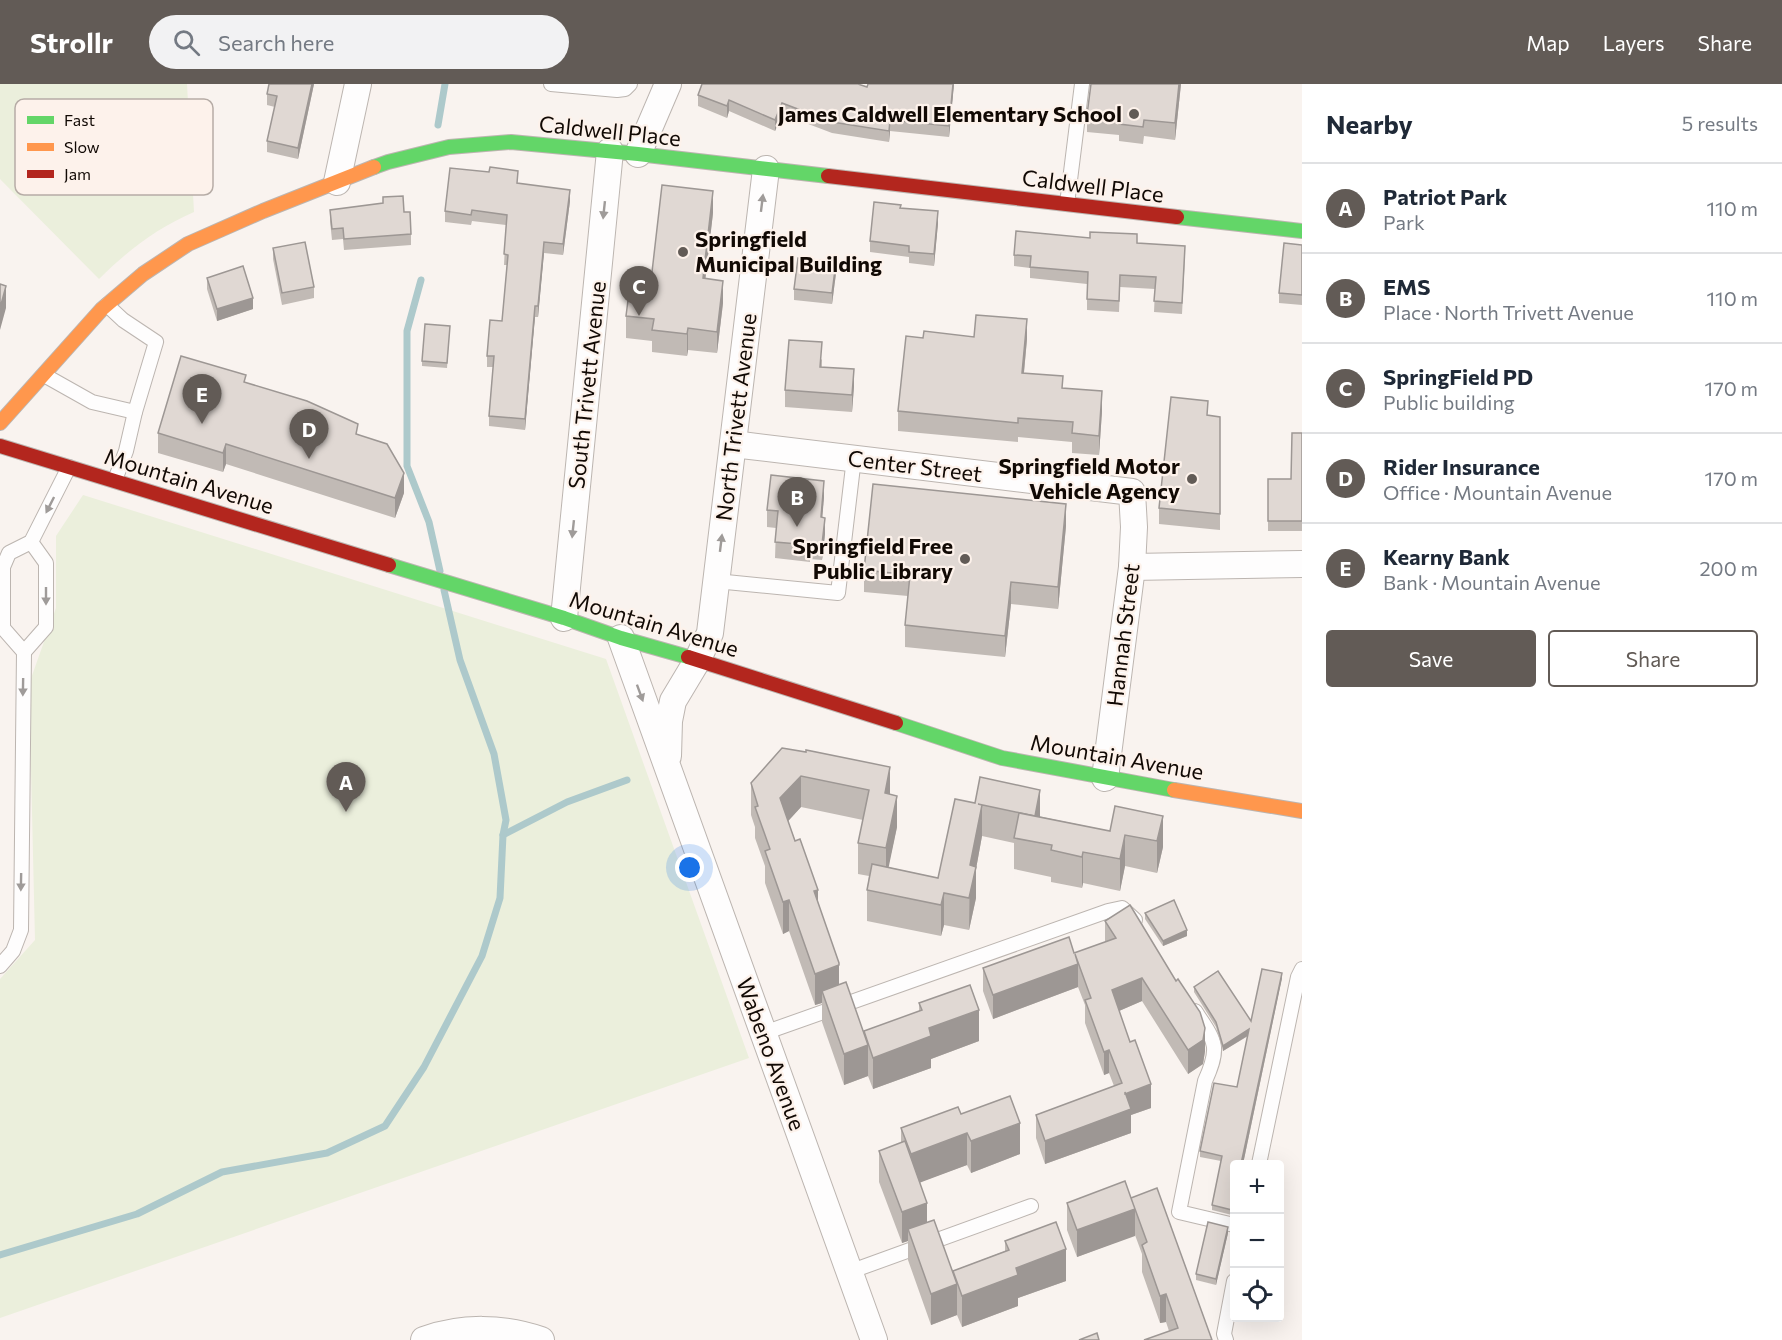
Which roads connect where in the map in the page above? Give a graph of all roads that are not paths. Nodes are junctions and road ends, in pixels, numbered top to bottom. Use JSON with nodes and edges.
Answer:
{"nodes":[{"id":1,"x":358,"y":84,"type":"edge"},
{"id":2,"x":551,"y":84,"type":"edge"},
{"id":3,"x":630,"y":84,"type":"edge"},
{"id":4,"x":668,"y":84,"type":"edge"},
{"id":5,"x":1082,"y":84,"type":"edge"},
{"id":6,"x":610,"y":152,"type":"junction"},
{"id":7,"x":638,"y":154,"type":"junction"},
{"id":8,"x":766,"y":170,"type":"junction"},
{"id":9,"x":337,"y":182,"type":"junction"},
{"id":10,"x":1067,"y":204,"type":"junction"},
{"id":11,"x":1302,"y":231,"type":"edge"},
{"id":12,"x":107,"y":305,"type":"junction"},
{"id":13,"x":44,"y":375,"type":"junction"},
{"id":14,"x":135,"y":412,"type":"junction"},
{"id":15,"x":0,"y":423,"type":"edge"},
{"id":16,"x":733,"y":444,"type":"junction"},
{"id":17,"x":0,"y":446,"type":"edge"},
{"id":18,"x":854,"y":458,"type":"junction"},
{"id":19,"x":69,"y":467,"type":"junction"},
{"id":20,"x":115,"y":480,"type":"junction"},
{"id":21,"x":1132,"y":492,"type":"joint"},
{"id":22,"x":31,"y":542,"type":"junction"},
{"id":23,"x":5,"y":549,"type":"edge"},
{"id":24,"x":1302,"y":564,"type":"edge"},
{"id":25,"x":1132,"y":567,"type":"junction"},
{"id":26,"x":717,"y":580,"type":"junction"},
{"id":27,"x":564,"y":618,"type":"junction"},
{"id":28,"x":621,"y":638,"type":"junction"},
{"id":29,"x":24,"y":652,"type":"junction"},
{"id":30,"x":698,"y":661,"type":"junction"},
{"id":31,"x":667,"y":768,"type":"junction"},
{"id":32,"x":1105,"y":778,"type":"junction"},
{"id":33,"x":1302,"y":811,"type":"edge"},
{"id":34,"x":1145,"y":934,"type":"edge"},
{"id":35,"x":0,"y":966,"type":"edge"},
{"id":36,"x":1302,"y":969,"type":"edge"},
{"id":37,"x":1189,"y":1002,"type":"edge"},
{"id":38,"x":764,"y":1033,"type":"junction"},
{"id":39,"x":1259,"y":1160,"type":"edge"},
{"id":40,"x":1031,"y":1206,"type":"dead end"},
{"id":41,"x":1230,"y":1224,"type":"edge"},
{"id":42,"x":849,"y":1272,"type":"junction"},
{"id":43,"x":1230,"y":1302,"type":"edge"},
{"id":44,"x":424,"y":1340,"type":"edge"},
{"id":45,"x":541,"y":1340,"type":"edge"},
{"id":46,"x":874,"y":1340,"type":"edge"},
{"id":47,"x":1226,"y":1340,"type":"edge"}],
"edges":[{"from":1,"to":9,"type":"street"},
{"from":2,"to":3,"type":"lane"},
{"from":4,"to":7,"type":"street"},
{"from":5,"to":10,"type":"lane"},
{"from":6,"to":7,"type":"street","name":"Caldwell Place"},
{"from":6,"to":9,"type":"street","name":"Caldwell Place"},
{"from":6,"to":27,"type":"street","name":"South Trivett Avenue","one_way":true},
{"from":7,"to":8,"type":"street","name":"Caldwell Place"},
{"from":8,"to":10,"type":"street","name":"Caldwell Place"},
{"from":16,"to":8,"type":"street","name":"North Trivett Avenue","one_way":true},
{"from":9,"to":12,"type":"street","name":"Caldwell Place"},
{"from":10,"to":11,"type":"street","name":"Caldwell Place"},
{"from":12,"to":13,"type":"street","name":"Caldwell Place"},
{"from":12,"to":14,"type":"lane"},
{"from":13,"to":14,"type":"lane"},
{"from":13,"to":15,"type":"street","name":"Caldwell Place"},
{"from":14,"to":20,"type":"lane"},
{"from":16,"to":18,"type":"street","name":"Center Street"},
{"from":26,"to":16,"type":"street","name":"North Trivett Avenue","one_way":true},
{"from":17,"to":19,"type":"street","name":"Mountain Avenue"},
{"from":18,"to":21,"type":"street","name":"Center Street"},
{"from":18,"to":26,"type":"lane"},
{"from":19,"to":20,"type":"street","name":"Mountain Avenue"},
{"from":19,"to":22,"type":"lane","one_way":true},
{"from":20,"to":27,"type":"street","name":"Mountain Avenue"},
{"from":21,"to":25,"type":"street","name":"Hannah Street"},
{"from":22,"to":23,"type":"lane"},
{"from":22,"to":29,"type":"lane","one_way":true},
{"from":23,"to":29,"type":"lane"},
{"from":24,"to":25,"type":"street"},
{"from":25,"to":32,"type":"street","name":"Hannah Street"},
{"from":26,"to":30,"type":"street","name":"North Trivett Avenue"},
{"from":27,"to":28,"type":"street","name":"Mountain Avenue"},
{"from":28,"to":30,"type":"street","name":"Mountain Avenue"},
{"from":28,"to":31,"type":"street","name":"Wabeno Avenue","one_way":true},
{"from":29,"to":35,"type":"lane","one_way":true},
{"from":30,"to":31,"type":"street","name":"Wabeno Avenue"},
{"from":30,"to":32,"type":"street","name":"Mountain Avenue"},
{"from":31,"to":38,"type":"street","name":"Wabeno Avenue"},
{"from":32,"to":33,"type":"street","name":"Mountain Avenue"},
{"from":34,"to":38,"type":"lane"},
{"from":36,"to":39,"type":"lane"},
{"from":37,"to":41,"type":"lane"},
{"from":38,"to":42,"type":"street","name":"Wabeno Avenue"},
{"from":40,"to":42,"type":"lane"},
{"from":42,"to":46,"type":"street","name":"Wabeno Avenue"},
{"from":43,"to":47,"type":"lane"},
{"from":44,"to":45,"type":"street"}]}
